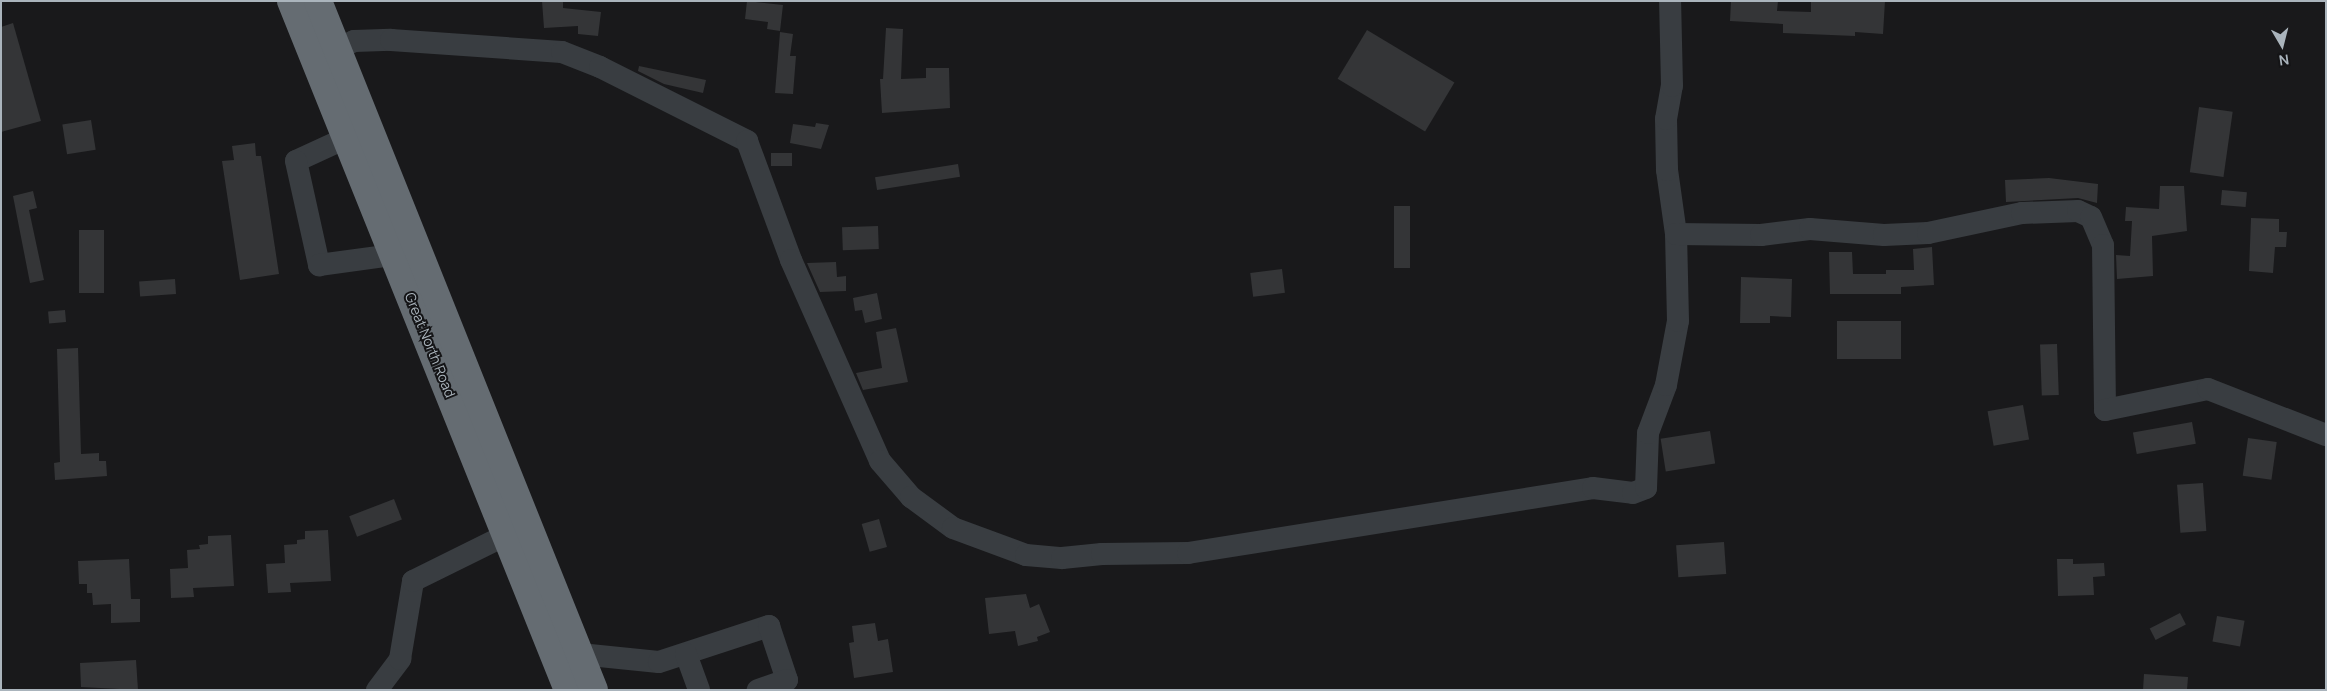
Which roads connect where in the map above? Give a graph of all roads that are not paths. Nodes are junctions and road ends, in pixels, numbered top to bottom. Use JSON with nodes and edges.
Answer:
{"nodes":[{"id":1,"x":291,"y":1,"type":"edge"},
{"id":2,"x":318,"y":1,"type":"edge"},
{"id":3,"x":1670,"y":1,"type":"edge"},
{"id":4,"x":338,"y":49,"type":"junction"},
{"id":5,"x":346,"y":138,"type":"junction"},
{"id":6,"x":1676,"y":234,"type":"junction"},
{"id":7,"x":393,"y":255,"type":"junction"},
{"id":8,"x":2326,"y":435,"type":"edge"},
{"id":9,"x":516,"y":528,"type":"junction"},
{"id":10,"x":580,"y":654,"type":"junction"},
{"id":11,"x":686,"y":654,"type":"junction"},
{"id":12,"x":378,"y":690,"type":"edge"},
{"id":13,"x":568,"y":690,"type":"edge"},
{"id":14,"x":594,"y":690,"type":"edge"},
{"id":15,"x":699,"y":690,"type":"edge"},
{"id":16,"x":758,"y":690,"type":"edge"}],
"edges":[{"from":1,"to":5,"type":"highway","name":"Great North Road"},
{"from":2,"to":4,"type":"highway","name":"Great North Road"},
{"from":3,"to":6,"type":"street"},
{"from":4,"to":6,"type":"street"},
{"from":4,"to":9,"type":"highway","name":"Great North Road"},
{"from":5,"to":7,"type":"highway","name":"Great North Road"},
{"from":5,"to":7,"type":"street"},
{"from":6,"to":8,"type":"street"},
{"from":7,"to":9,"type":"highway","name":"Great North Road"},
{"from":9,"to":10,"type":"highway","name":"Great North Road"},
{"from":9,"to":12,"type":"street"},
{"from":9,"to":13,"type":"highway","name":"Great North Road"},
{"from":10,"to":11,"type":"street"},
{"from":10,"to":14,"type":"highway","name":"Great North Road"},
{"from":11,"to":15,"type":"street"},
{"from":11,"to":16,"type":"street"}]}
